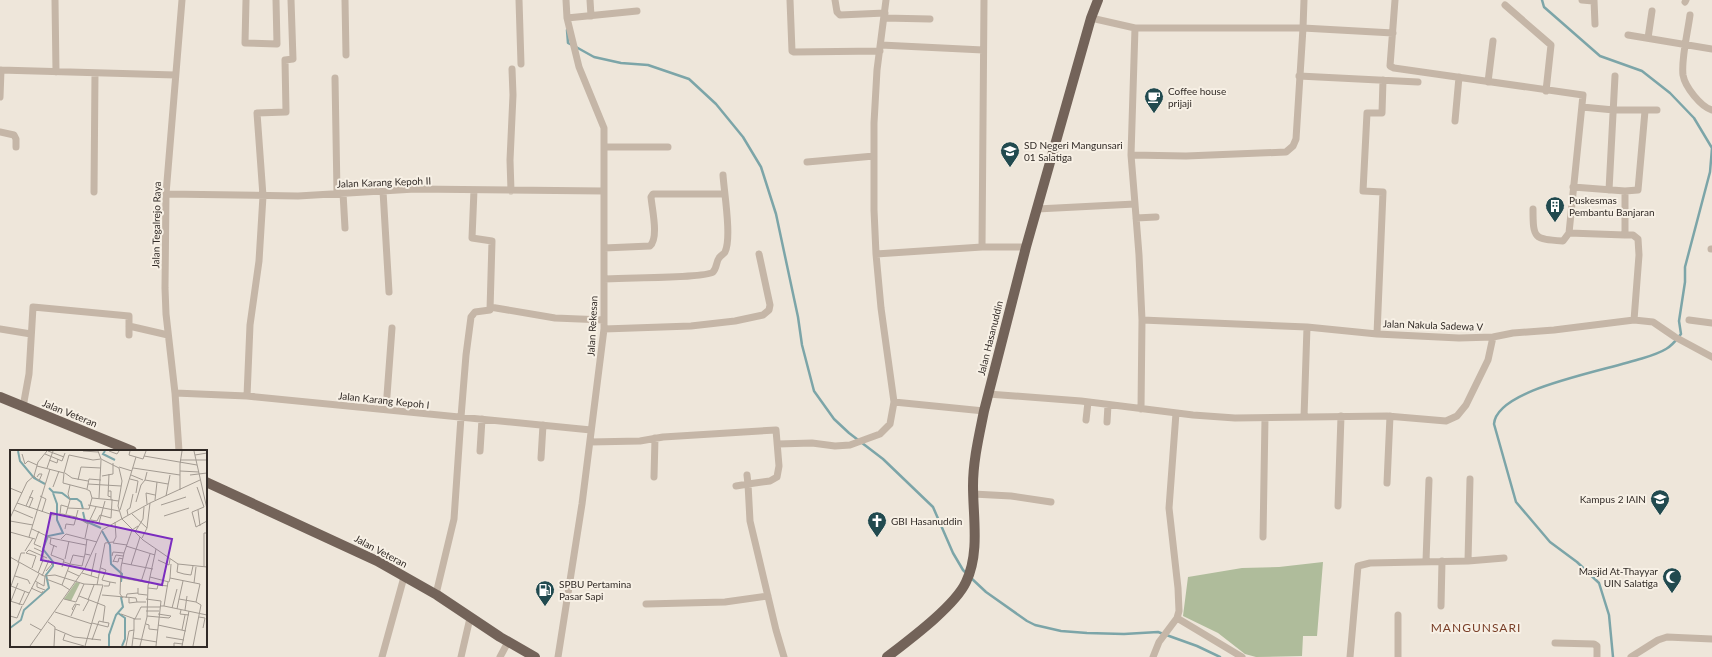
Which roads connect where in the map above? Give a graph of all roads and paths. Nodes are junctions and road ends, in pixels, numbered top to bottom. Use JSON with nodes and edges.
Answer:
{"nodes":[{"id":1,"x":55,"y":0,"type":"edge"},
{"id":2,"x":182,"y":0,"type":"edge"},
{"id":3,"x":246,"y":0,"type":"edge"},
{"id":4,"x":276,"y":0,"type":"edge"},
{"id":5,"x":291,"y":0,"type":"edge"},
{"id":6,"x":345,"y":0,"type":"edge"},
{"id":7,"x":519,"y":0,"type":"edge"},
{"id":8,"x":566,"y":0,"type":"edge"},
{"id":9,"x":590,"y":0,"type":"edge"},
{"id":10,"x":791,"y":0,"type":"edge"},
{"id":11,"x":835,"y":0,"type":"edge"},
{"id":12,"x":886,"y":0,"type":"edge"},
{"id":13,"x":984,"y":0,"type":"edge"},
{"id":14,"x":1098,"y":0,"type":"edge"},
{"id":15,"x":1304,"y":0,"type":"edge"},
{"id":16,"x":1395,"y":0,"type":"edge"},
{"id":17,"x":1582,"y":0,"type":"edge"},
{"id":18,"x":1594,"y":0,"type":"edge"},
{"id":19,"x":1505,"y":5,"type":"dead end"},
{"id":20,"x":637,"y":11,"type":"dead end"},
{"id":21,"x":1652,"y":11,"type":"dead end"},
{"id":22,"x":884,"y":15,"type":"junction"},
{"id":23,"x":1690,"y":15,"type":"dead end"},
{"id":24,"x":591,"y":16,"type":"junction"},
{"id":25,"x":567,"y":18,"type":"junction"},
{"id":26,"x":1091,"y":18,"type":"junction"},
{"id":27,"x":930,"y":19,"type":"dead end"},
{"id":28,"x":1595,"y":24,"type":"dead end"},
{"id":29,"x":1135,"y":28,"type":"junction"},
{"id":30,"x":1303,"y":28,"type":"junction"},
{"id":31,"x":1393,"y":33,"type":"junction"},
{"id":32,"x":1628,"y":35,"type":"dead end"},
{"id":33,"x":1648,"y":38,"type":"junction"},
{"id":34,"x":1493,"y":41,"type":"dead end"},
{"id":35,"x":1686,"y":45,"type":"junction"},
{"id":36,"x":880,"y":48,"type":"junction"},
{"id":37,"x":983,"y":50,"type":"junction"},
{"id":38,"x":1712,"y":50,"type":"edge"},
{"id":39,"x":346,"y":55,"type":"dead end"},
{"id":40,"x":520,"y":64,"type":"dead end"},
{"id":41,"x":512,"y":69,"type":"dead end"},
{"id":42,"x":1,"y":70,"type":"edge"},
{"id":43,"x":56,"y":72,"type":"junction"},
{"id":44,"x":95,"y":73,"type":"junction"},
{"id":45,"x":175,"y":75,"type":"junction"},
{"id":46,"x":1299,"y":76,"type":"junction"},
{"id":47,"x":1615,"y":76,"type":"dead end"},
{"id":48,"x":335,"y":78,"type":"dead end"},
{"id":49,"x":1459,"y":78,"type":"junction"},
{"id":50,"x":1383,"y":80,"type":"junction"},
{"id":51,"x":1418,"y":82,"type":"dead end"},
{"id":52,"x":1488,"y":82,"type":"junction"},
{"id":53,"x":1546,"y":91,"type":"junction"},
{"id":54,"x":0,"y":97,"type":"edge"},
{"id":55,"x":1582,"y":107,"type":"junction"},
{"id":56,"x":1614,"y":110,"type":"junction"},
{"id":57,"x":1657,"y":110,"type":"dead end"},
{"id":58,"x":1712,"y":110,"type":"edge"},
{"id":59,"x":1645,"y":111,"type":"junction"},
{"id":60,"x":1455,"y":121,"type":"dead end"},
{"id":61,"x":0,"y":132,"type":"edge"},
{"id":62,"x":16,"y":146,"type":"dead end"},
{"id":63,"x":604,"y":147,"type":"junction"},
{"id":64,"x":668,"y":147,"type":"dead end"},
{"id":65,"x":1131,"y":155,"type":"junction"},
{"id":66,"x":874,"y":156,"type":"junction"},
{"id":67,"x":807,"y":162,"type":"dead end"},
{"id":68,"x":723,"y":175,"type":"dead end"},
{"id":69,"x":1573,"y":187,"type":"junction"},
{"id":70,"x":474,"y":190,"type":"junction"},
{"id":71,"x":1609,"y":190,"type":"junction"},
{"id":72,"x":383,"y":191,"type":"junction"},
{"id":73,"x":511,"y":191,"type":"junction"},
{"id":74,"x":603,"y":191,"type":"junction"},
{"id":75,"x":1625,"y":191,"type":"junction"},
{"id":76,"x":94,"y":192,"type":"dead end"},
{"id":77,"x":340,"y":193,"type":"junction"},
{"id":78,"x":166,"y":194,"type":"junction"},
{"id":79,"x":724,"y":194,"type":"junction"},
{"id":80,"x":262,"y":196,"type":"junction"},
{"id":81,"x":1135,"y":204,"type":"junction"},
{"id":82,"x":1037,"y":209,"type":"junction"},
{"id":83,"x":1532,"y":209,"type":"dead end"},
{"id":84,"x":1156,"y":217,"type":"dead end"},
{"id":85,"x":1136,"y":218,"type":"junction"},
{"id":86,"x":345,"y":228,"type":"dead end"},
{"id":87,"x":1569,"y":233,"type":"junction"},
{"id":88,"x":1625,"y":235,"type":"junction"},
{"id":89,"x":1026,"y":247,"type":"junction"},
{"id":90,"x":604,"y":248,"type":"junction"},
{"id":91,"x":982,"y":248,"type":"junction"},
{"id":92,"x":759,"y":254,"type":"dead end"},
{"id":93,"x":876,"y":254,"type":"junction"},
{"id":94,"x":604,"y":279,"type":"junction"},
{"id":95,"x":389,"y":292,"type":"dead end"},
{"id":96,"x":490,"y":307,"type":"junction"},
{"id":97,"x":604,"y":320,"type":"junction"},
{"id":98,"x":1142,"y":320,"type":"junction"},
{"id":99,"x":1634,"y":320,"type":"junction"},
{"id":100,"x":1689,"y":320,"type":"dead end"},
{"id":101,"x":1712,"y":323,"type":"edge"},
{"id":102,"x":129,"y":326,"type":"junction"},
{"id":103,"x":392,"y":328,"type":"dead end"},
{"id":104,"x":1307,"y":328,"type":"junction"},
{"id":105,"x":0,"y":329,"type":"edge"},
{"id":106,"x":604,"y":329,"type":"junction"},
{"id":107,"x":31,"y":334,"type":"junction"},
{"id":108,"x":1377,"y":334,"type":"junction"},
{"id":109,"x":129,"y":335,"type":"dead end"},
{"id":110,"x":168,"y":335,"type":"junction"},
{"id":111,"x":1493,"y":337,"type":"junction"},
{"id":112,"x":1712,"y":357,"type":"edge"},
{"id":113,"x":175,"y":393,"type":"junction"},
{"id":114,"x":988,"y":394,"type":"junction"},
{"id":115,"x":247,"y":396,"type":"junction"},
{"id":116,"x":0,"y":397,"type":"edge"},
{"id":117,"x":894,"y":402,"type":"junction"},
{"id":118,"x":1088,"y":402,"type":"junction"},
{"id":119,"x":1108,"y":405,"type":"junction"},
{"id":120,"x":23,"y":407,"type":"junction"},
{"id":121,"x":386,"y":409,"type":"junction"},
{"id":122,"x":1141,"y":409,"type":"junction"},
{"id":123,"x":984,"y":411,"type":"junction"},
{"id":124,"x":1176,"y":413,"type":"junction"},
{"id":125,"x":1341,"y":416,"type":"junction"},
{"id":126,"x":1390,"y":416,"type":"junction"},
{"id":127,"x":460,"y":417,"type":"junction"},
{"id":128,"x":1304,"y":417,"type":"junction"},
{"id":129,"x":1265,"y":418,"type":"junction"},
{"id":130,"x":482,"y":419,"type":"junction"},
{"id":131,"x":1086,"y":420,"type":"dead end"},
{"id":132,"x":1106,"y":422,"type":"dead end"},
{"id":133,"x":543,"y":425,"type":"junction"},
{"id":134,"x":591,"y":430,"type":"junction"},
{"id":135,"x":654,"y":438,"type":"junction"},
{"id":136,"x":590,"y":442,"type":"junction"},
{"id":137,"x":778,"y":444,"type":"junction"},
{"id":138,"x":130,"y":450,"type":"edge"},
{"id":139,"x":180,"y":450,"type":"edge"},
{"id":140,"x":480,"y":451,"type":"dead end"},
{"id":141,"x":541,"y":458,"type":"dead end"},
{"id":142,"x":747,"y":475,"type":"dead end"},
{"id":143,"x":654,"y":477,"type":"dead end"},
{"id":144,"x":1470,"y":479,"type":"dead end"},
{"id":145,"x":1429,"y":480,"type":"dead end"},
{"id":146,"x":207,"y":482,"type":"edge"},
{"id":147,"x":1387,"y":483,"type":"dead end"},
{"id":148,"x":748,"y":484,"type":"junction"},
{"id":149,"x":736,"y":486,"type":"dead end"},
{"id":150,"x":973,"y":494,"type":"junction"},
{"id":151,"x":1051,"y":502,"type":"dead end"},
{"id":152,"x":1338,"y":506,"type":"dead end"},
{"id":153,"x":1262,"y":537,"type":"dead end"},
{"id":154,"x":1504,"y":558,"type":"dead end"},
{"id":155,"x":1426,"y":561,"type":"junction"},
{"id":156,"x":1442,"y":561,"type":"junction"},
{"id":157,"x":1468,"y":561,"type":"junction"},
{"id":158,"x":404,"y":577,"type":"junction"},
{"id":159,"x":436,"y":594,"type":"junction"},
{"id":160,"x":768,"y":596,"type":"junction"},
{"id":161,"x":646,"y":604,"type":"dead end"},
{"id":162,"x":1441,"y":606,"type":"dead end"},
{"id":163,"x":1398,"y":615,"type":"dead end"},
{"id":164,"x":470,"y":618,"type":"junction"},
{"id":165,"x":1177,"y":618,"type":"junction"},
{"id":166,"x":1712,"y":639,"type":"edge"},
{"id":167,"x":508,"y":642,"type":"junction"},
{"id":168,"x":1555,"y":643,"type":"dead end"},
{"id":169,"x":382,"y":657,"type":"edge"},
{"id":170,"x":461,"y":657,"type":"edge"},
{"id":171,"x":500,"y":657,"type":"edge"},
{"id":172,"x":535,"y":657,"type":"edge"},
{"id":173,"x":558,"y":657,"type":"edge"},
{"id":174,"x":784,"y":657,"type":"edge"},
{"id":175,"x":887,"y":657,"type":"edge"},
{"id":176,"x":1153,"y":657,"type":"edge"},
{"id":177,"x":1242,"y":657,"type":"edge"},
{"id":178,"x":1350,"y":657,"type":"edge"},
{"id":179,"x":1398,"y":657,"type":"edge"},
{"id":180,"x":1597,"y":657,"type":"edge"},
{"id":181,"x":1631,"y":657,"type":"edge"}],
"edges":[{"from":1,"to":43,"type":"street"},
{"from":2,"to":45,"type":"street","name":"Jalan Tegalrejo Raya"},
{"from":3,"to":4,"type":"street"},
{"from":5,"to":80,"type":"street"},
{"from":6,"to":39,"type":"street"},
{"from":7,"to":40,"type":"street"},
{"from":8,"to":25,"type":"street","name":"Jalan Rekesan"},
{"from":9,"to":24,"type":"street"},
{"from":10,"to":36,"type":"street"},
{"from":11,"to":22,"type":"street"},
{"from":12,"to":22,"type":"street"},
{"from":13,"to":37,"type":"street"},
{"from":14,"to":26,"type":"main road","name":"Jalan Hasanuddin"},
{"from":15,"to":30,"type":"street"},
{"from":16,"to":31,"type":"street"},
{"from":17,"to":18,"type":"street"},
{"from":18,"to":28,"type":"street"},
{"from":19,"to":53,"type":"street"},
{"from":20,"to":24,"type":"street"},
{"from":21,"to":33,"type":"street"},
{"from":22,"to":27,"type":"street"},
{"from":22,"to":36,"type":"street"},
{"from":23,"to":35,"type":"street"},
{"from":24,"to":25,"type":"street"},
{"from":25,"to":63,"type":"street","name":"Jalan Rekesan"},
{"from":26,"to":29,"type":"street"},
{"from":26,"to":82,"type":"main road","name":"Jalan Hasanuddin"},
{"from":29,"to":30,"type":"street"},
{"from":29,"to":65,"type":"street"},
{"from":30,"to":31,"type":"street"},
{"from":30,"to":46,"type":"street"},
{"from":31,"to":49,"type":"street"},
{"from":32,"to":33,"type":"street"},
{"from":33,"to":35,"type":"street"},
{"from":34,"to":52,"type":"street"},
{"from":35,"to":38,"type":"street"},
{"from":35,"to":58,"type":"street"},
{"from":36,"to":37,"type":"street"},
{"from":36,"to":66,"type":"street"},
{"from":37,"to":91,"type":"street"},
{"from":41,"to":73,"type":"street"},
{"from":42,"to":43,"type":"street"},
{"from":42,"to":54,"type":"street"},
{"from":43,"to":44,"type":"street"},
{"from":44,"to":45,"type":"street"},
{"from":44,"to":76,"type":"street"},
{"from":45,"to":78,"type":"street","name":"Jalan Tegalrejo Raya"},
{"from":46,"to":50,"type":"street"},
{"from":46,"to":65,"type":"street"},
{"from":47,"to":56,"type":"street"},
{"from":48,"to":77,"type":"street"},
{"from":49,"to":52,"type":"street"},
{"from":49,"to":60,"type":"street"},
{"from":50,"to":51,"type":"street"},
{"from":50,"to":108,"type":"street"},
{"from":52,"to":53,"type":"street"},
{"from":53,"to":55,"type":"street"},
{"from":55,"to":56,"type":"street"},
{"from":55,"to":69,"type":"street"},
{"from":56,"to":59,"type":"street"},
{"from":56,"to":71,"type":"street"},
{"from":57,"to":59,"type":"street"},
{"from":59,"to":75,"type":"street"},
{"from":61,"to":62,"type":"street"},
{"from":63,"to":64,"type":"street"},
{"from":63,"to":74,"type":"street","name":"Jalan Rekesan"},
{"from":65,"to":81,"type":"street"},
{"from":66,"to":67,"type":"street"},
{"from":66,"to":93,"type":"street"},
{"from":68,"to":79,"type":"street"},
{"from":69,"to":71,"type":"street"},
{"from":69,"to":87,"type":"street"},
{"from":70,"to":72,"type":"street","name":"Jalan Karang Kepoh II"},
{"from":70,"to":73,"type":"street","name":"Jalan Karang Kepoh II"},
{"from":70,"to":96,"type":"street"},
{"from":71,"to":75,"type":"street"},
{"from":72,"to":77,"type":"street","name":"Jalan Karang Kepoh II"},
{"from":72,"to":95,"type":"street"},
{"from":73,"to":74,"type":"street","name":"Jalan Karang Kepoh II"},
{"from":74,"to":90,"type":"street","name":"Jalan Rekesan"},
{"from":75,"to":88,"type":"street"},
{"from":77,"to":80,"type":"street","name":"Jalan Karang Kepoh II"},
{"from":77,"to":86,"type":"street"},
{"from":78,"to":80,"type":"street","name":"Jalan Karang Kepoh II"},
{"from":78,"to":110,"type":"street","name":"Jalan Tegalrejo Raya"},
{"from":79,"to":90,"type":"street"},
{"from":79,"to":94,"type":"street"},
{"from":80,"to":115,"type":"street"},
{"from":81,"to":82,"type":"street"},
{"from":81,"to":85,"type":"street"},
{"from":82,"to":89,"type":"main road","name":"Jalan Hasanuddin"},
{"from":83,"to":87,"type":"street"},
{"from":84,"to":85,"type":"street"},
{"from":85,"to":98,"type":"street"},
{"from":87,"to":88,"type":"street"},
{"from":88,"to":99,"type":"street"},
{"from":89,"to":91,"type":"street"},
{"from":89,"to":114,"type":"main road","name":"Jalan Hasanuddin"},
{"from":90,"to":94,"type":"street","name":"Jalan Rekesan"},
{"from":91,"to":93,"type":"street"},
{"from":92,"to":106,"type":"street"},
{"from":93,"to":117,"type":"street"},
{"from":94,"to":97,"type":"street","name":"Jalan Rekesan"},
{"from":96,"to":97,"type":"street"},
{"from":96,"to":127,"type":"street"},
{"from":97,"to":106,"type":"street","name":"Jalan Rekesan"},
{"from":98,"to":104,"type":"street","name":"Jalan Nakula Sadewa V"},
{"from":98,"to":122,"type":"street"},
{"from":99,"to":111,"type":"street","name":"Jalan Nakula Sadewa V"},
{"from":99,"to":112,"type":"street","name":"Jalan Nakula Sadewa V"},
{"from":100,"to":101,"type":"street"},
{"from":102,"to":107,"type":"street"},
{"from":102,"to":109,"type":"street"},
{"from":102,"to":110,"type":"street"},
{"from":103,"to":121,"type":"street"},
{"from":104,"to":108,"type":"street","name":"Jalan Nakula Sadewa V"},
{"from":104,"to":128,"type":"street"},
{"from":105,"to":107,"type":"street"},
{"from":106,"to":134,"type":"street","name":"Jalan Rekesan"},
{"from":107,"to":120,"type":"street"},
{"from":108,"to":111,"type":"street","name":"Jalan Nakula Sadewa V"},
{"from":110,"to":113,"type":"street","name":"Jalan Tegalrejo Raya"},
{"from":111,"to":126,"type":"street"},
{"from":113,"to":115,"type":"street","name":"Jalan Karang Kepoh I"},
{"from":113,"to":139,"type":"street","name":"Jalan Tegalrejo Raya"},
{"from":114,"to":118,"type":"street"},
{"from":114,"to":123,"type":"main road","name":"Jalan Hasanuddin"},
{"from":115,"to":121,"type":"street","name":"Jalan Karang Kepoh I"},
{"from":116,"to":120,"type":"main road","name":"Jalan Veteran"},
{"from":117,"to":123,"type":"street"},
{"from":117,"to":137,"type":"street"},
{"from":118,"to":119,"type":"street"},
{"from":118,"to":131,"type":"street"},
{"from":119,"to":122,"type":"street"},
{"from":119,"to":132,"type":"street"},
{"from":120,"to":138,"type":"main road","name":"Jalan Veteran"},
{"from":121,"to":127,"type":"street","name":"Jalan Karang Kepoh I"},
{"from":122,"to":124,"type":"street"},
{"from":123,"to":150,"type":"main road","name":"Jalan Hasanuddin"},
{"from":124,"to":129,"type":"street"},
{"from":124,"to":165,"type":"street"},
{"from":125,"to":126,"type":"street"},
{"from":125,"to":128,"type":"street"},
{"from":125,"to":152,"type":"street"},
{"from":126,"to":147,"type":"street"},
{"from":127,"to":130,"type":"street","name":"Jalan Karang Kepoh I"},
{"from":127,"to":159,"type":"street"},
{"from":128,"to":129,"type":"street"},
{"from":129,"to":153,"type":"street"},
{"from":130,"to":133,"type":"street","name":"Jalan Karang Kepoh I"},
{"from":130,"to":140,"type":"street"},
{"from":133,"to":134,"type":"street","name":"Jalan Karang Kepoh I"},
{"from":133,"to":141,"type":"street"},
{"from":134,"to":136,"type":"street","name":"Jalan Rekesan"},
{"from":135,"to":136,"type":"street"},
{"from":135,"to":137,"type":"street"},
{"from":135,"to":143,"type":"street"},
{"from":136,"to":173,"type":"street","name":"Jalan Rekesan"},
{"from":137,"to":148,"type":"street"},
{"from":142,"to":148,"type":"street"},
{"from":144,"to":157,"type":"street"},
{"from":145,"to":155,"type":"street"},
{"from":146,"to":158,"type":"main road","name":"Jalan Veteran"},
{"from":148,"to":149,"type":"street"},
{"from":148,"to":160,"type":"street"},
{"from":150,"to":151,"type":"street"},
{"from":150,"to":175,"type":"main road","name":"Jalan Hasanuddin"},
{"from":154,"to":157,"type":"street"},
{"from":155,"to":156,"type":"street"},
{"from":155,"to":178,"type":"street"},
{"from":156,"to":157,"type":"street"},
{"from":156,"to":162,"type":"street"},
{"from":158,"to":159,"type":"main road","name":"Jalan Veteran"},
{"from":158,"to":169,"type":"street"},
{"from":159,"to":164,"type":"main road","name":"Jalan Veteran"},
{"from":160,"to":161,"type":"street"},
{"from":160,"to":174,"type":"street"},
{"from":163,"to":179,"type":"street"},
{"from":164,"to":167,"type":"main road","name":"Jalan Veteran"},
{"from":164,"to":170,"type":"street"},
{"from":165,"to":176,"type":"street"},
{"from":165,"to":177,"type":"street"},
{"from":166,"to":181,"type":"street"},
{"from":167,"to":171,"type":"street"},
{"from":167,"to":172,"type":"main road","name":"Jalan Veteran"},
{"from":168,"to":180,"type":"street"}]}
